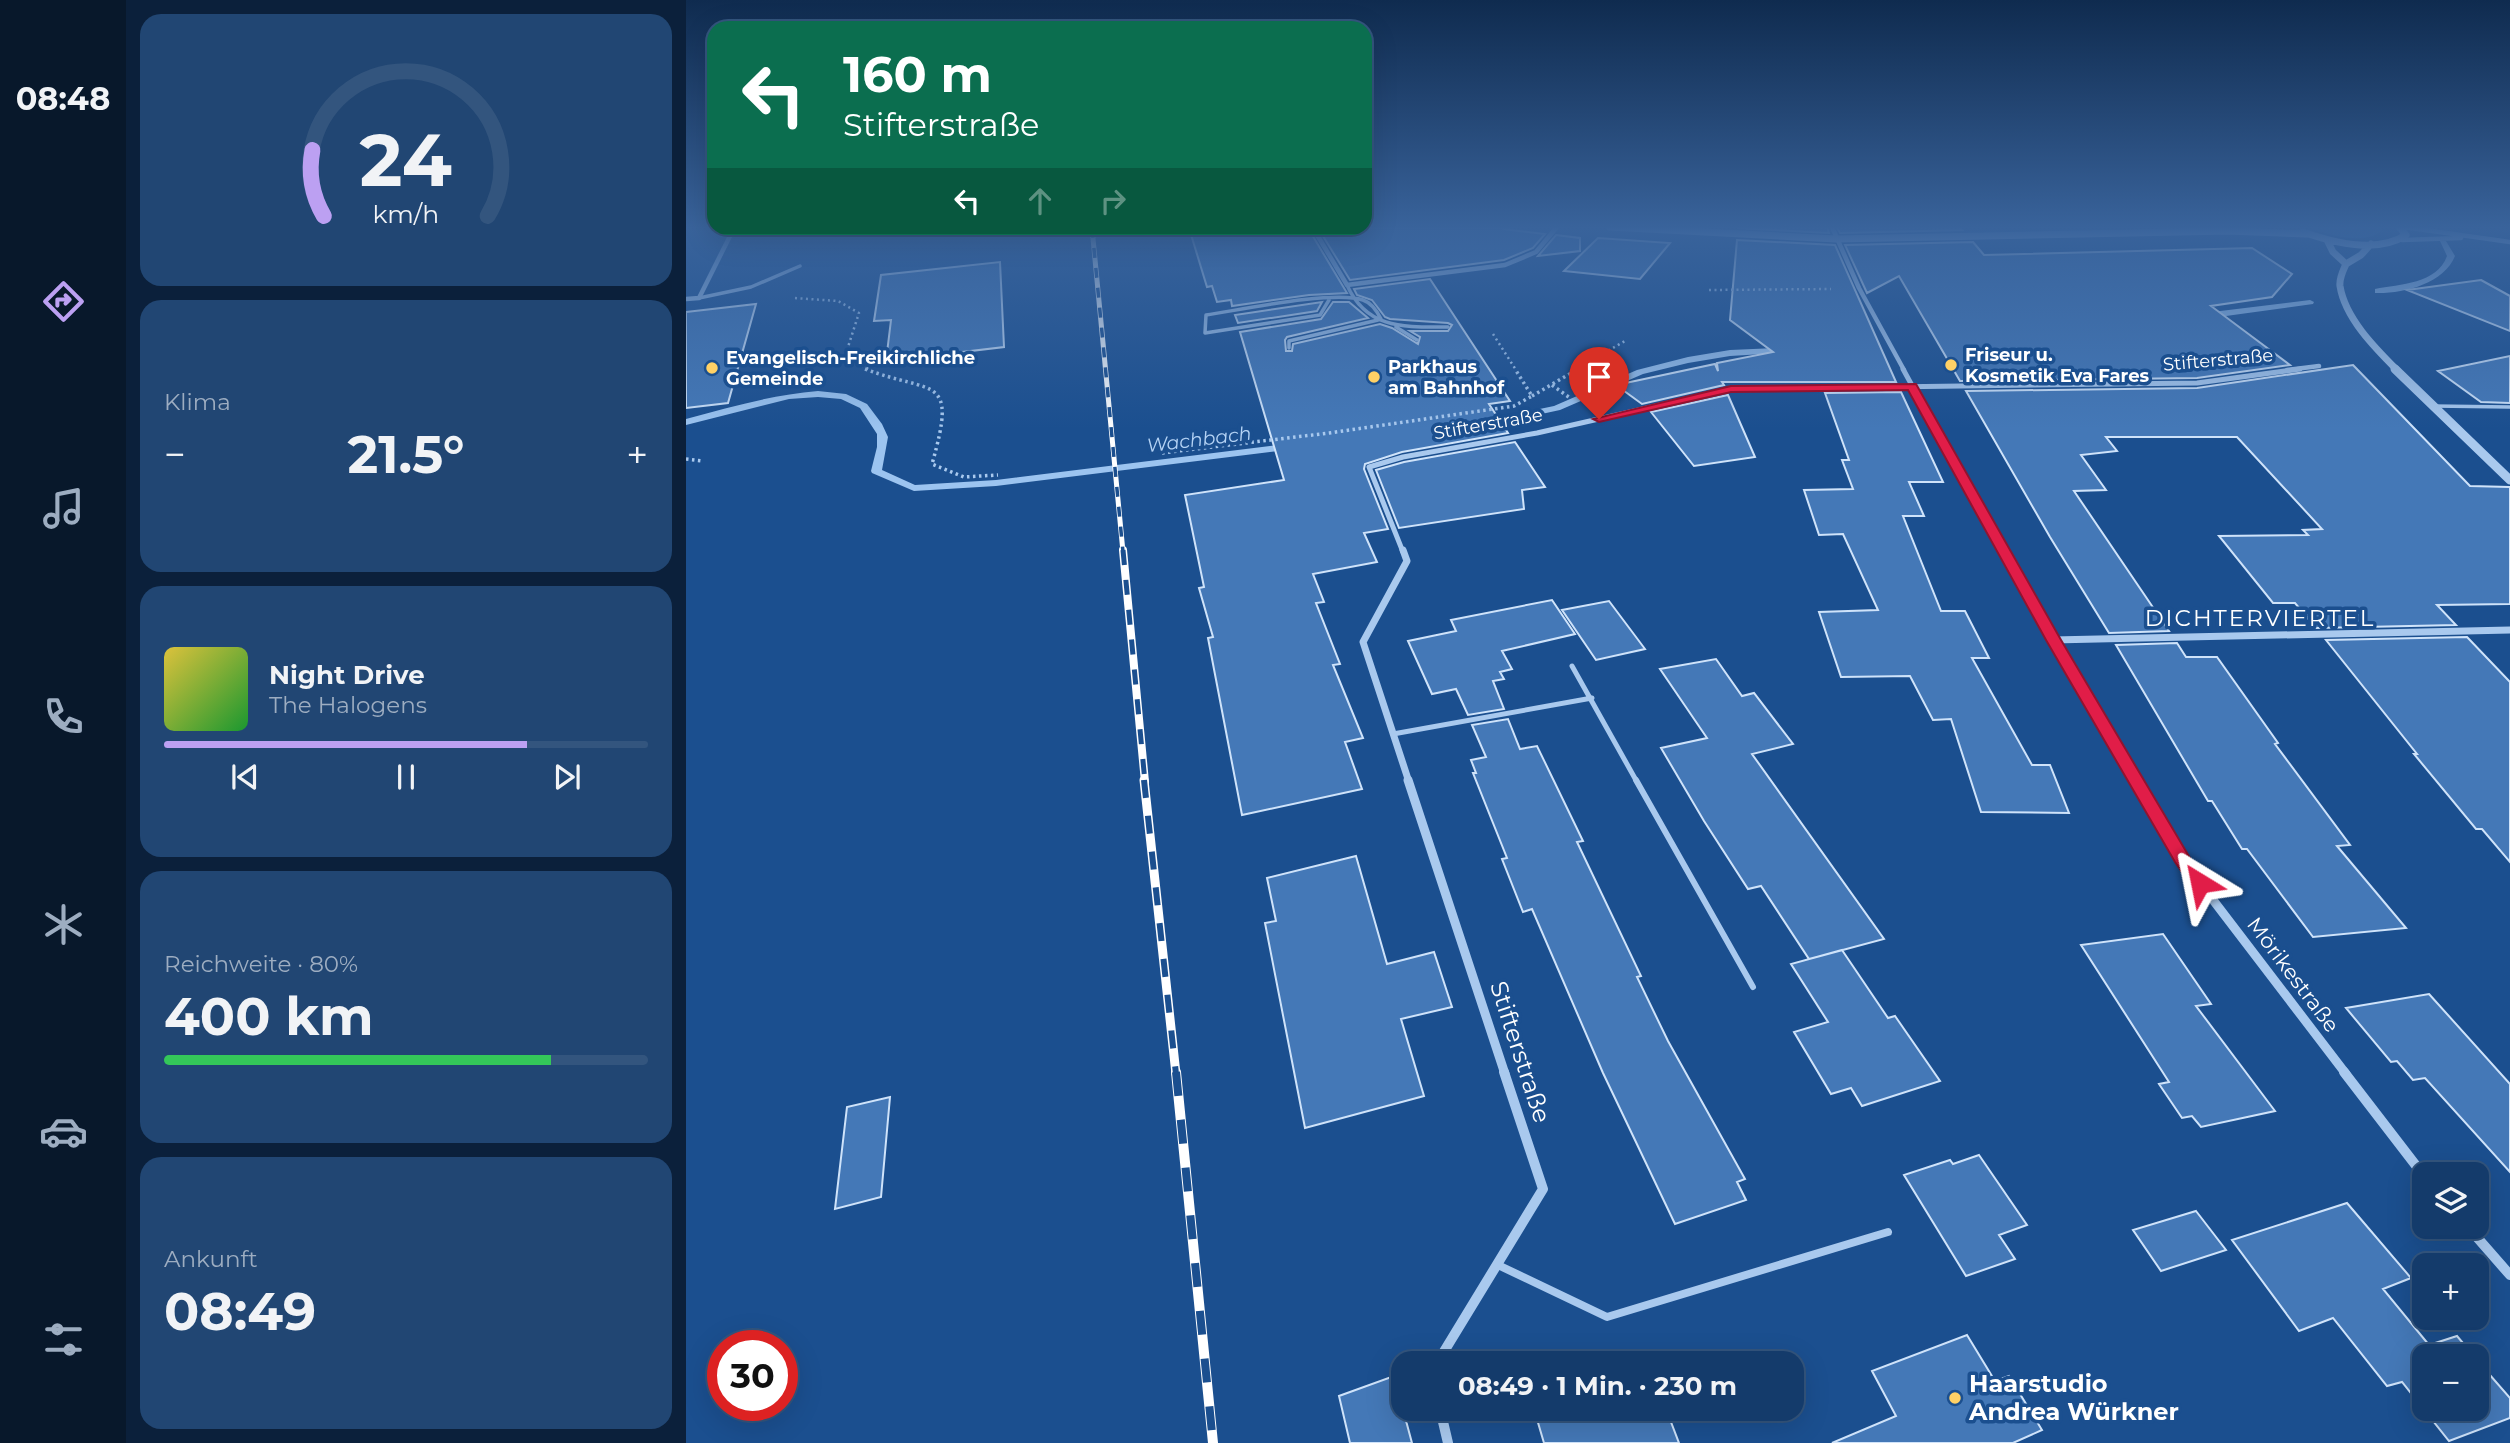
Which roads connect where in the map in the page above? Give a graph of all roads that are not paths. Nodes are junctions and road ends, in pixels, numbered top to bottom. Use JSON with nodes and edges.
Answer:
{"nodes":[{"id":1,"x":701,"y":294,"type":"edge"},
{"id":2,"x":733,"y":294,"type":"edge"},
{"id":3,"x":1862,"y":294,"type":"edge"},
{"id":4,"x":2342,"y":294,"type":"edge"},
{"id":5,"x":1350,"y":297,"type":"junction"},
{"id":6,"x":699,"y":298,"type":"junction"},
{"id":7,"x":686,"y":299,"type":"edge"},
{"id":8,"x":1329,"y":300,"type":"junction"},
{"id":9,"x":1381,"y":319,"type":"junction"},
{"id":10,"x":1395,"y":327,"type":"junction"},
{"id":11,"x":1448,"y":327,"type":"dead end"},
{"id":12,"x":1417,"y":340,"type":"dead end"},
{"id":13,"x":1289,"y":348,"type":"dead end"},
{"id":14,"x":2319,"y":366,"type":"dead end"},
{"id":15,"x":1912,"y":386,"type":"junction"},
{"id":16,"x":2430,"y":406,"type":"junction"},
{"id":17,"x":2510,"y":407,"type":"edge"},
{"id":18,"x":2510,"y":480,"type":"edge"},
{"id":19,"x":2510,"y":630,"type":"edge"},
{"id":20,"x":2053,"y":640,"type":"junction"},
{"id":21,"x":1572,"y":666,"type":"dead end"},
{"id":22,"x":1592,"y":698,"type":"junction"},
{"id":23,"x":1393,"y":734,"type":"junction"},
{"id":24,"x":1753,"y":987,"type":"dead end"},
{"id":25,"x":2413,"y":1162,"type":"edge"},
{"id":26,"x":1888,"y":1232,"type":"dead end"},
{"id":27,"x":2478,"y":1239,"type":"edge"},
{"id":28,"x":1498,"y":1265,"type":"junction"},
{"id":29,"x":2510,"y":1275,"type":"edge"},
{"id":30,"x":1444,"y":1351,"type":"edge"},
{"id":31,"x":1443,"y":1421,"type":"edge"},
{"id":32,"x":1448,"y":1443,"type":"edge"}],
"edges":[{"from":1,"to":6,"type":"street"},
{"from":2,"to":6,"type":"lane"},
{"from":3,"to":15,"type":"street","name":"Mörikestraße"},
{"from":4,"to":16,"type":"street"},
{"from":5,"to":8,"type":"lane"},
{"from":5,"to":9,"type":"lane"},
{"from":5,"to":9,"type":"lane"},
{"from":6,"to":7,"type":"street"},
{"from":8,"to":8,"type":"lane"},
{"from":9,"to":10,"type":"lane"},
{"from":9,"to":13,"type":"lane"},
{"from":10,"to":11,"type":"lane"},
{"from":10,"to":12,"type":"lane"},
{"from":14,"to":15,"type":"street","name":"Stifterstraße"},
{"from":15,"to":20,"type":"street","name":"Mörikestraße"},
{"from":15,"to":23,"type":"street","name":"Stifterstraße"},
{"from":16,"to":17,"type":"lane"},
{"from":16,"to":18,"type":"street"},
{"from":19,"to":20,"type":"street"},
{"from":20,"to":25,"type":"street","name":"Mörikestraße"},
{"from":21,"to":22,"type":"lane"},
{"from":22,"to":23,"type":"lane"},
{"from":22,"to":24,"type":"lane"},
{"from":23,"to":28,"type":"street","name":"Stifterstraße"},
{"from":26,"to":28,"type":"lane"},
{"from":27,"to":29,"type":"street"},
{"from":28,"to":30,"type":"street","name":"Stifterstraße"},
{"from":31,"to":32,"type":"street"}]}
